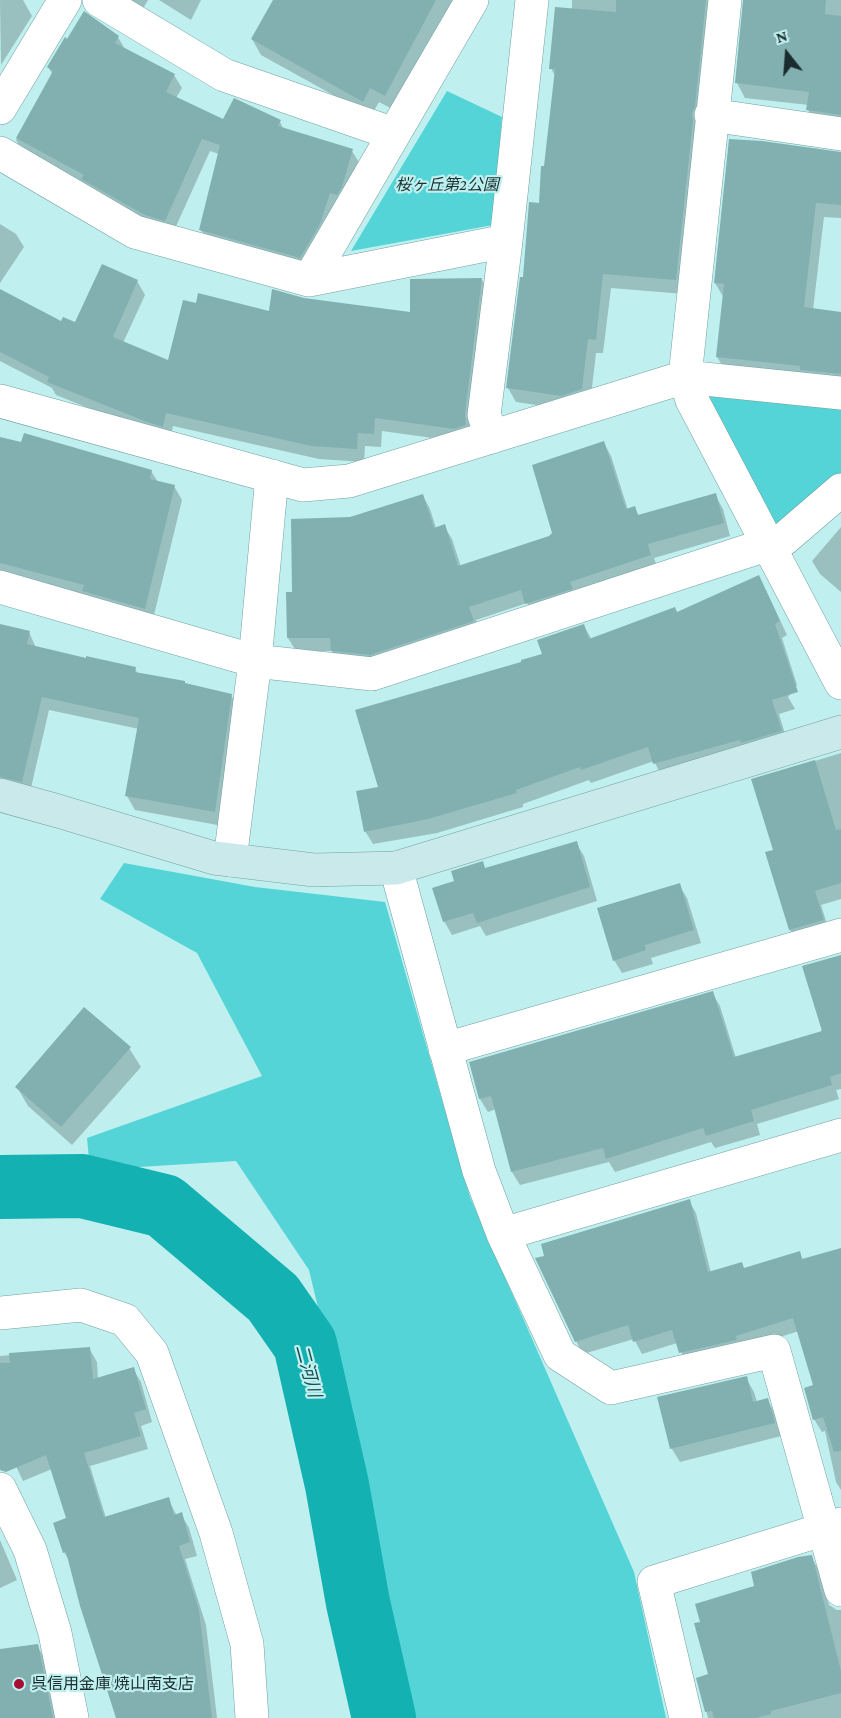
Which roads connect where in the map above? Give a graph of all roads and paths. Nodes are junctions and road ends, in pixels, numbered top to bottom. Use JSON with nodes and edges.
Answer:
{"nodes":[{"id":1,"x":65,"y":0,"type":"edge"},
{"id":2,"x":99,"y":0,"type":"edge"},
{"id":3,"x":472,"y":0,"type":"edge"},
{"id":4,"x":532,"y":0,"type":"edge"},
{"id":5,"x":724,"y":0,"type":"edge"},
{"id":6,"x":0,"y":108,"type":"edge"},
{"id":7,"x":711,"y":115,"type":"junction"},
{"id":8,"x":394,"y":134,"type":"junction"},
{"id":9,"x":841,"y":134,"type":"edge"},
{"id":10,"x":0,"y":153,"type":"edge"},
{"id":11,"x":506,"y":241,"type":"junction"},
{"id":12,"x":309,"y":280,"type":"junction"},
{"id":13,"x":685,"y":377,"type":"junction"},
{"id":14,"x":841,"y":393,"type":"edge"},
{"id":15,"x":0,"y":401,"type":"edge"},
{"id":16,"x":492,"y":437,"type":"junction"},
{"id":17,"x":272,"y":476,"type":"junction"},
{"id":18,"x":841,"y":490,"type":"edge"},
{"id":19,"x":768,"y":544,"type":"junction"},
{"id":20,"x":0,"y":587,"type":"edge"},
{"id":21,"x":255,"y":661,"type":"junction"},
{"id":22,"x":841,"y":683,"type":"edge"},
{"id":23,"x":841,"y":732,"type":"edge"},
{"id":24,"x":0,"y":795,"type":"edge"},
{"id":25,"x":230,"y":860,"type":"junction"},
{"id":26,"x":396,"y":868,"type":"junction"},
{"id":27,"x":841,"y":935,"type":"edge"},
{"id":28,"x":445,"y":1049,"type":"junction"},
{"id":29,"x":841,"y":1135,"type":"edge"},
{"id":30,"x":503,"y":1234,"type":"junction"},
{"id":31,"x":0,"y":1313,"type":"edge"},
{"id":32,"x":0,"y":1490,"type":"edge"},
{"id":33,"x":833,"y":1526,"type":"edge"},
{"id":34,"x":841,"y":1590,"type":"edge"},
{"id":35,"x":72,"y":1718,"type":"edge"},
{"id":36,"x":252,"y":1718,"type":"edge"},
{"id":37,"x":686,"y":1718,"type":"edge"}],
"edges":[{"from":1,"to":6,"type":"street"},
{"from":2,"to":8,"type":"street"},
{"from":3,"to":8,"type":"street"},
{"from":4,"to":11,"type":"street"},
{"from":5,"to":7,"type":"street"},
{"from":7,"to":9,"type":"street"},
{"from":7,"to":13,"type":"street"},
{"from":8,"to":12,"type":"street"},
{"from":10,"to":12,"type":"street"},
{"from":11,"to":12,"type":"street"},
{"from":11,"to":16,"type":"street"},
{"from":13,"to":14,"type":"street"},
{"from":13,"to":16,"type":"street"},
{"from":13,"to":19,"type":"street"},
{"from":15,"to":17,"type":"street"},
{"from":16,"to":17,"type":"street"},
{"from":17,"to":21,"type":"street"},
{"from":18,"to":19,"type":"street"},
{"from":19,"to":21,"type":"street"},
{"from":19,"to":22,"type":"street"},
{"from":20,"to":21,"type":"street"},
{"from":21,"to":25,"type":"street"},
{"from":23,"to":26,"type":"street"},
{"from":24,"to":25,"type":"street"},
{"from":25,"to":26,"type":"street"},
{"from":26,"to":28,"type":"street"},
{"from":27,"to":28,"type":"street"},
{"from":28,"to":30,"type":"street"},
{"from":29,"to":30,"type":"street"},
{"from":30,"to":33,"type":"street"},
{"from":31,"to":36,"type":"street"},
{"from":32,"to":35,"type":"street"},
{"from":33,"to":34,"type":"street"},
{"from":33,"to":37,"type":"street"}]}
